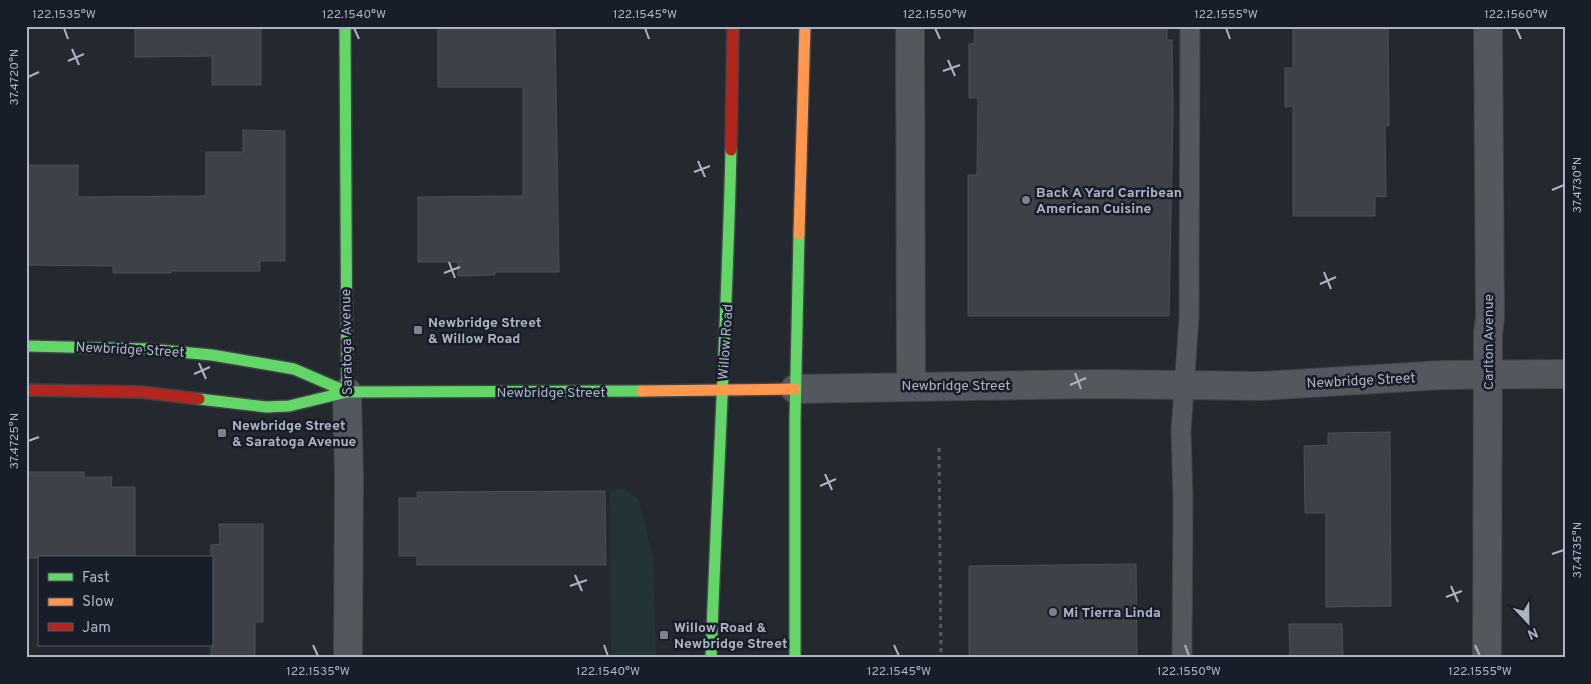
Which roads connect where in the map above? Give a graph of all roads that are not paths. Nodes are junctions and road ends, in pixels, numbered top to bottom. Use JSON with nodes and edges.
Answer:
{"nodes":[{"id":1,"x":345,"y":26,"type":"edge"},
{"id":2,"x":733,"y":26,"type":"edge"},
{"id":3,"x":805,"y":26,"type":"edge"},
{"id":4,"x":910,"y":26,"type":"edge"},
{"id":5,"x":1190,"y":26,"type":"edge"},
{"id":6,"x":1488,"y":26,"type":"edge"},
{"id":7,"x":26,"y":346,"type":"edge"},
{"id":8,"x":1488,"y":373,"type":"junction"},
{"id":9,"x":1565,"y":374,"type":"edge"},
{"id":10,"x":1185,"y":385,"type":"junction"},
{"id":11,"x":911,"y":386,"type":"junction"},
{"id":12,"x":795,"y":388,"type":"junction"},
{"id":13,"x":26,"y":390,"type":"edge"},
{"id":14,"x":721,"y":390,"type":"junction"},
{"id":15,"x":347,"y":392,"type":"junction"},
{"id":16,"x":348,"y":658,"type":"edge"},
{"id":17,"x":711,"y":658,"type":"edge"},
{"id":18,"x":795,"y":658,"type":"edge"},
{"id":19,"x":1182,"y":658,"type":"edge"},
{"id":20,"x":1487,"y":658,"type":"edge"}],
"edges":[{"from":1,"to":15,"type":"main road","name":"Saratoga Avenue"},
{"from":2,"to":14,"type":"main road","name":"Willow Road"},
{"from":3,"to":12,"type":"main road"},
{"from":4,"to":11,"type":"street"},
{"from":5,"to":10,"type":"lane"},
{"from":6,"to":8,"type":"street","name":"Carlton Avenue"},
{"from":7,"to":15,"type":"main road","name":"Newbridge Street"},
{"from":8,"to":9,"type":"street","name":"Newbridge Street"},
{"from":8,"to":10,"type":"street","name":"Newbridge Street"},
{"from":8,"to":20,"type":"street","name":"Carlton Avenue"},
{"from":10,"to":11,"type":"street","name":"Newbridge Street"},
{"from":10,"to":19,"type":"lane"},
{"from":11,"to":12,"type":"street","name":"Newbridge Street"},
{"from":12,"to":14,"type":"main road","name":"Newbridge Street"},
{"from":12,"to":18,"type":"main road"},
{"from":13,"to":15,"type":"main road","name":"Newbridge Street"},
{"from":14,"to":15,"type":"main road","name":"Newbridge Street"},
{"from":14,"to":17,"type":"main road","name":"Willow Road"},
{"from":15,"to":16,"type":"street","name":"Saratoga Avenue"}]}
